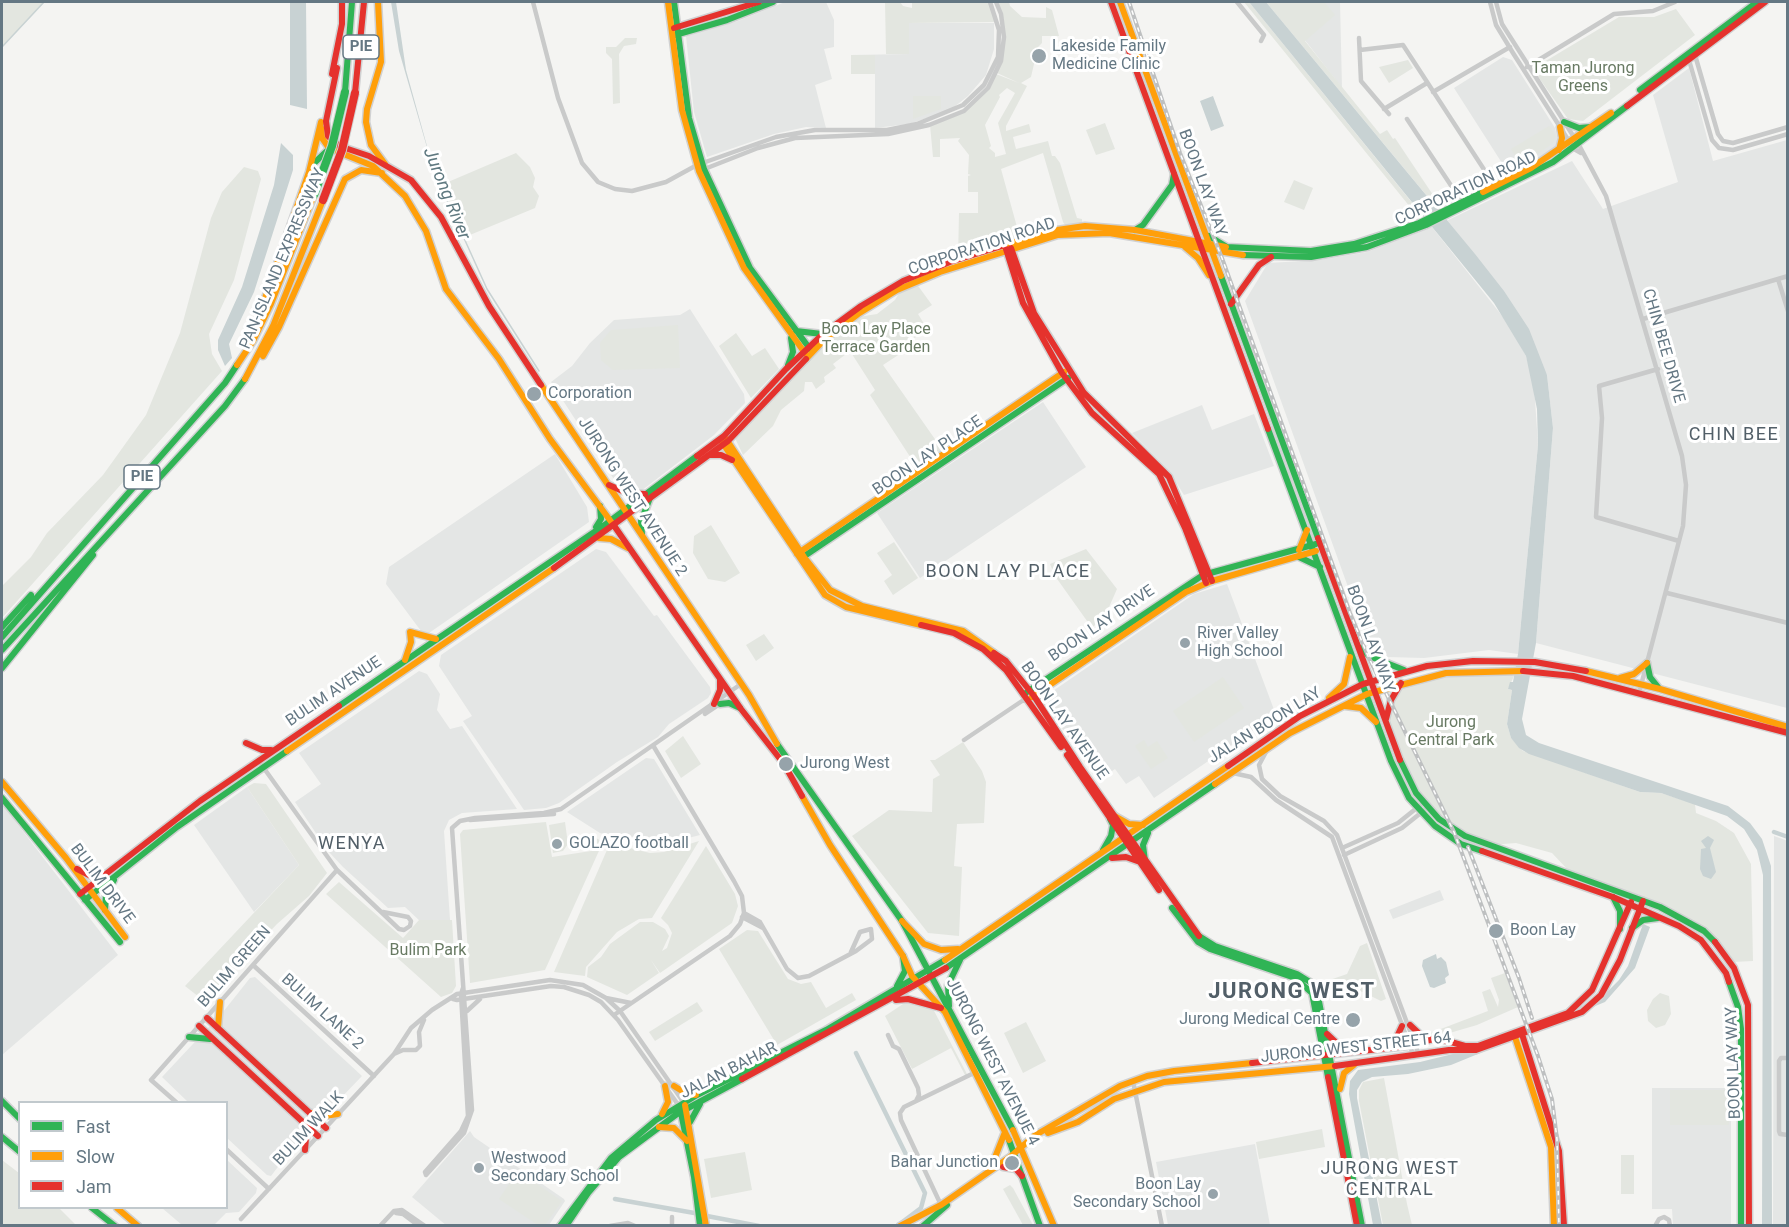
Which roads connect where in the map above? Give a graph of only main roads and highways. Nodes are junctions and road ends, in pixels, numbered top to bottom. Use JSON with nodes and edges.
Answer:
{"nodes":[{"id":1,"x":342,"y":2,"type":"edge"},
{"id":2,"x":352,"y":2,"type":"edge"},
{"id":3,"x":364,"y":2,"type":"edge"},
{"id":4,"x":378,"y":2,"type":"edge"},
{"id":5,"x":668,"y":2,"type":"edge"},
{"id":6,"x":674,"y":2,"type":"edge"},
{"id":7,"x":759,"y":2,"type":"edge"},
{"id":8,"x":773,"y":2,"type":"edge"},
{"id":9,"x":1111,"y":2,"type":"edge"},
{"id":10,"x":1120,"y":2,"type":"edge"},
{"id":11,"x":1757,"y":2,"type":"edge"},
{"id":12,"x":1765,"y":2,"type":"edge"},
{"id":13,"x":675,"y":32,"type":"junction"},
{"id":14,"x":336,"y":53,"type":"junction"},
{"id":15,"x":1691,"y":55,"type":"junction"},
{"id":16,"x":321,"y":122,"type":"junction"},
{"id":17,"x":1594,"y":126,"type":"junction"},
{"id":18,"x":1576,"y":146,"type":"junction"},
{"id":19,"x":335,"y":148,"type":"junction"},
{"id":20,"x":1559,"y":151,"type":"junction"},
{"id":21,"x":385,"y":164,"type":"junction"},
{"id":22,"x":309,"y":172,"type":"junction"},
{"id":23,"x":382,"y":173,"type":"junction"},
{"id":24,"x":1174,"y":174,"type":"junction"},
{"id":25,"x":1507,"y":184,"type":"junction"},
{"id":26,"x":1442,"y":214,"type":"junction"},
{"id":27,"x":1424,"y":223,"type":"junction"},
{"id":28,"x":1135,"y":230,"type":"junction"},
{"id":29,"x":1206,"y":231,"type":"junction"},
{"id":30,"x":1061,"y":232,"type":"junction"},
{"id":31,"x":1185,"y":247,"type":"junction"},
{"id":32,"x":1202,"y":247,"type":"junction"},
{"id":33,"x":1227,"y":247,"type":"junction"},
{"id":34,"x":1009,"y":248,"type":"junction"},
{"id":35,"x":1212,"y":249,"type":"junction"},
{"id":36,"x":1270,"y":257,"type":"junction"},
{"id":37,"x":1214,"y":282,"type":"junction"},
{"id":38,"x":1231,"y":303,"type":"junction"},
{"id":39,"x":793,"y":333,"type":"junction"},
{"id":40,"x":823,"y":334,"type":"junction"},
{"id":41,"x":253,"y":340,"type":"junction"},
{"id":42,"x":808,"y":352,"type":"junction"},
{"id":43,"x":786,"y":369,"type":"junction"},
{"id":44,"x":249,"y":374,"type":"junction"},
{"id":45,"x":1067,"y":374,"type":"junction"},
{"id":46,"x":723,"y":440,"type":"junction"},
{"id":47,"x":710,"y":455,"type":"junction"},
{"id":48,"x":734,"y":461,"type":"junction"},
{"id":49,"x":607,"y":483,"type":"junction"},
{"id":50,"x":648,"y":496,"type":"junction"},
{"id":51,"x":600,"y":506,"type":"junction"},
{"id":52,"x":626,"y":512,"type":"junction"},
{"id":53,"x":612,"y":523,"type":"junction"},
{"id":54,"x":1307,"y":530,"type":"junction"},
{"id":55,"x":595,"y":535,"type":"junction"},
{"id":56,"x":101,"y":540,"type":"junction"},
{"id":57,"x":646,"y":542,"type":"junction"},
{"id":58,"x":1317,"y":547,"type":"junction"},
{"id":59,"x":633,"y":552,"type":"junction"},
{"id":60,"x":1299,"y":553,"type":"junction"},
{"id":61,"x":800,"y":556,"type":"junction"},
{"id":62,"x":1320,"y":567,"type":"junction"},
{"id":63,"x":1208,"y":578,"type":"junction"},
{"id":64,"x":46,"y":584,"type":"junction"},
{"id":65,"x":2,"y":627,"type":"edge"},
{"id":66,"x":2,"y":637,"type":"edge"},
{"id":67,"x":436,"y":639,"type":"junction"},
{"id":68,"x":1359,"y":647,"type":"junction"},
{"id":69,"x":1350,"y":648,"type":"junction"},
{"id":70,"x":2,"y":650,"type":"edge"},
{"id":71,"x":405,"y":661,"type":"junction"},
{"id":72,"x":4,"y":665,"type":"edge"},
{"id":73,"x":1405,"y":670,"type":"junction"},
{"id":74,"x":720,"y":678,"type":"junction"},
{"id":75,"x":1615,"y":678,"type":"junction"},
{"id":76,"x":1367,"y":682,"type":"junction"},
{"id":77,"x":1402,"y":683,"type":"junction"},
{"id":78,"x":1616,"y":687,"type":"junction"},
{"id":79,"x":1641,"y":688,"type":"junction"},
{"id":80,"x":1660,"y":688,"type":"junction"},
{"id":81,"x":1371,"y":693,"type":"junction"},
{"id":82,"x":1028,"y":696,"type":"junction"},
{"id":83,"x":1322,"y":704,"type":"junction"},
{"id":84,"x":1342,"y":705,"type":"junction"},
{"id":85,"x":741,"y":709,"type":"junction"},
{"id":86,"x":1382,"y":723,"type":"junction"},
{"id":87,"x":1788,"y":727,"type":"edge"},
{"id":88,"x":1788,"y":732,"type":"edge"},
{"id":89,"x":246,"y":743,"type":"dead end"},
{"id":90,"x":272,"y":750,"type":"junction"},
{"id":91,"x":2,"y":782,"type":"edge"},
{"id":92,"x":2,"y":798,"type":"edge"},
{"id":93,"x":1422,"y":808,"type":"junction"},
{"id":94,"x":1112,"y":817,"type":"junction"},
{"id":95,"x":1146,"y":828,"type":"junction"},
{"id":96,"x":1128,"y":840,"type":"junction"},
{"id":97,"x":1099,"y":855,"type":"junction"},
{"id":98,"x":66,"y":858,"type":"junction"},
{"id":99,"x":1109,"y":859,"type":"junction"},
{"id":100,"x":1143,"y":861,"type":"junction"},
{"id":101,"x":106,"y":873,"type":"junction"},
{"id":102,"x":117,"y":875,"type":"junction"},
{"id":103,"x":86,"y":894,"type":"junction"},
{"id":104,"x":1613,"y":897,"type":"junction"},
{"id":105,"x":1632,"y":901,"type":"junction"},
{"id":106,"x":1643,"y":901,"type":"junction"},
{"id":107,"x":1640,"y":909,"type":"junction"},
{"id":108,"x":105,"y":910,"type":"junction"},
{"id":109,"x":1661,"y":918,"type":"junction"},
{"id":110,"x":902,"y":921,"type":"junction"},
{"id":111,"x":1632,"y":928,"type":"junction"},
{"id":112,"x":1620,"y":929,"type":"junction"},
{"id":113,"x":960,"y":949,"type":"junction"},
{"id":114,"x":903,"y":956,"type":"junction"},
{"id":115,"x":962,"y":958,"type":"junction"},
{"id":116,"x":931,"y":974,"type":"junction"},
{"id":117,"x":916,"y":982,"type":"junction"},
{"id":118,"x":883,"y":997,"type":"junction"},
{"id":119,"x":895,"y":1000,"type":"junction"},
{"id":120,"x":220,"y":1002,"type":"road end"},
{"id":121,"x":945,"y":1007,"type":"junction"},
{"id":122,"x":207,"y":1017,"type":"road end"},
{"id":123,"x":199,"y":1026,"type":"road end"},
{"id":124,"x":218,"y":1028,"type":"junction"},
{"id":125,"x":1324,"y":1034,"type":"junction"},
{"id":126,"x":1518,"y":1034,"type":"junction"},
{"id":127,"x":189,"y":1037,"type":"road end"},
{"id":128,"x":1427,"y":1040,"type":"junction"},
{"id":129,"x":216,"y":1041,"type":"junction"},
{"id":130,"x":1499,"y":1043,"type":"junction"},
{"id":131,"x":1380,"y":1049,"type":"junction"},
{"id":132,"x":1346,"y":1052,"type":"junction"},
{"id":133,"x":1328,"y":1054,"type":"junction"},
{"id":134,"x":1308,"y":1055,"type":"junction"},
{"id":135,"x":1523,"y":1058,"type":"junction"},
{"id":136,"x":1359,"y":1063,"type":"junction"},
{"id":137,"x":1313,"y":1066,"type":"junction"},
{"id":138,"x":1330,"y":1066,"type":"junction"},
{"id":139,"x":753,"y":1071,"type":"junction"},
{"id":140,"x":1330,"y":1082,"type":"junction"},
{"id":141,"x":665,"y":1086,"type":"road end"},
{"id":142,"x":674,"y":1086,"type":"road end"},
{"id":143,"x":697,"y":1095,"type":"junction"},
{"id":144,"x":1339,"y":1095,"type":"junction"},
{"id":145,"x":709,"y":1097,"type":"junction"},
{"id":146,"x":2,"y":1102,"type":"edge"},
{"id":147,"x":683,"y":1107,"type":"junction"},
{"id":148,"x":309,"y":1111,"type":"junction"},
{"id":149,"x":338,"y":1114,"type":"road end"},
{"id":150,"x":18,"y":1117,"type":"edge"},
{"id":151,"x":690,"y":1122,"type":"junction"},
{"id":152,"x":656,"y":1124,"type":"junction"},
{"id":153,"x":307,"y":1126,"type":"junction"},
{"id":154,"x":326,"y":1128,"type":"road end"},
{"id":155,"x":1005,"y":1131,"type":"junction"},
{"id":156,"x":1014,"y":1131,"type":"junction"},
{"id":157,"x":318,"y":1136,"type":"road end"},
{"id":158,"x":1034,"y":1136,"type":"junction"},
{"id":159,"x":2,"y":1137,"type":"edge"},
{"id":160,"x":687,"y":1141,"type":"junction"},
{"id":161,"x":18,"y":1150,"type":"edge"},
{"id":162,"x":306,"y":1150,"type":"road end"},
{"id":163,"x":1018,"y":1151,"type":"junction"},
{"id":164,"x":1003,"y":1167,"type":"junction"},
{"id":165,"x":989,"y":1171,"type":"junction"},
{"id":166,"x":1025,"y":1179,"type":"junction"},
{"id":167,"x":93,"y":1209,"type":"edge"},
{"id":168,"x":118,"y":1209,"type":"edge"},
{"id":169,"x":115,"y":1226,"type":"edge"},
{"id":170,"x":138,"y":1226,"type":"edge"},
{"id":171,"x":560,"y":1226,"type":"edge"},
{"id":172,"x":566,"y":1226,"type":"edge"},
{"id":173,"x":700,"y":1226,"type":"edge"},
{"id":174,"x":706,"y":1226,"type":"edge"},
{"id":175,"x":900,"y":1226,"type":"edge"},
{"id":176,"x":922,"y":1226,"type":"edge"},
{"id":177,"x":1040,"y":1226,"type":"edge"},
{"id":178,"x":1054,"y":1226,"type":"edge"},
{"id":179,"x":1357,"y":1226,"type":"edge"},
{"id":180,"x":1362,"y":1226,"type":"edge"},
{"id":181,"x":1554,"y":1226,"type":"edge"},
{"id":182,"x":1564,"y":1226,"type":"edge"},
{"id":183,"x":1741,"y":1226,"type":"edge"},
{"id":184,"x":1749,"y":1226,"type":"edge"}],
"edges":[{"from":1,"to":14,"type":"main road"},
{"from":2,"to":41,"type":"main road","name":"PAN-ISLAND EXPRESSWAY","number":"PIE","bridge":true},
{"from":3,"to":44,"type":"main road","name":"PAN-ISLAND EXPRESSWAY","number":"PIE","bridge":true},
{"from":4,"to":21,"type":"main road"},
{"from":5,"to":13,"type":"main road"},
{"from":6,"to":13,"type":"main road"},
{"from":7,"to":13,"type":"main road"},
{"from":8,"to":13,"type":"main road"},
{"from":9,"to":24,"type":"main road","name":"BOON LAY WAY"},
{"from":10,"to":29,"type":"main road","name":"BOON LAY WAY"},
{"from":11,"to":15,"type":"main road","name":"CORPORATION ROAD"},
{"from":12,"to":15,"type":"main road","name":"CORPORATION ROAD"},
{"from":13,"to":39,"type":"main road"},
{"from":14,"to":16,"type":"main road"},
{"from":14,"to":19,"type":"main road"},
{"from":15,"to":17,"type":"main road","name":"CORPORATION ROAD"},
{"from":15,"to":18,"type":"main road","name":"CORPORATION ROAD"},
{"from":16,"to":19,"type":"main road"},
{"from":16,"to":22,"type":"main road"},
{"from":17,"to":18,"type":"main road","name":"CORPORATION ROAD"},
{"from":17,"to":20,"type":"main road"},
{"from":18,"to":20,"type":"main road","name":"CORPORATION ROAD"},
{"from":18,"to":25,"type":"main road","name":"CORPORATION ROAD"},
{"from":19,"to":21,"type":"main road","name":"JURONG WEST AVENUE 2"},
{"from":19,"to":22,"type":"main road"},
{"from":19,"to":23,"type":"main road","name":"JURONG WEST AVENUE 2"},
{"from":20,"to":25,"type":"main road","name":"CORPORATION ROAD"},
{"from":21,"to":49,"type":"main road","name":"JURONG WEST AVENUE 2"},
{"from":22,"to":41,"type":"main road"},
{"from":23,"to":44,"type":"main road"},
{"from":23,"to":51,"type":"main road","name":"JURONG WEST AVENUE 2"},
{"from":24,"to":28,"type":"main road"},
{"from":24,"to":32,"type":"main road","name":"BOON LAY WAY"},
{"from":25,"to":26,"type":"main road","name":"CORPORATION ROAD"},
{"from":25,"to":26,"type":"main road","name":"CORPORATION ROAD"},
{"from":26,"to":27,"type":"main road","name":"CORPORATION ROAD"},
{"from":27,"to":33,"type":"main road","name":"CORPORATION ROAD"},
{"from":27,"to":36,"type":"main road","name":"CORPORATION ROAD"},
{"from":28,"to":30,"type":"main road","name":"CORPORATION ROAD"},
{"from":28,"to":32,"type":"main road","name":"CORPORATION ROAD"},
{"from":29,"to":33,"type":"main road"},
{"from":29,"to":35,"type":"main road","name":"BOON LAY WAY"},
{"from":30,"to":31,"type":"main road","name":"CORPORATION ROAD"},
{"from":30,"to":34,"type":"main road","name":"CORPORATION ROAD"},
{"from":31,"to":32,"type":"main road","name":"CORPORATION ROAD"},
{"from":31,"to":37,"type":"main road"},
{"from":32,"to":35,"type":"main road","name":"CORPORATION ROAD"},
{"from":32,"to":37,"type":"main road","name":"BOON LAY WAY"},
{"from":33,"to":35,"type":"main road","name":"CORPORATION ROAD"},
{"from":34,"to":40,"type":"main road","name":"CORPORATION ROAD"},
{"from":34,"to":42,"type":"main road","name":"CORPORATION ROAD"},
{"from":34,"to":45,"type":"main road"},
{"from":35,"to":36,"type":"main road","name":"CORPORATION ROAD"},
{"from":35,"to":38,"type":"main road","name":"BOON LAY WAY"},
{"from":36,"to":38,"type":"main road"},
{"from":37,"to":54,"type":"main road","name":"BOON LAY WAY"},
{"from":38,"to":58,"type":"main road","name":"BOON LAY WAY"},
{"from":39,"to":40,"type":"main road"},
{"from":39,"to":42,"type":"main road"},
{"from":39,"to":43,"type":"main road"},
{"from":40,"to":42,"type":"main road","name":"CORPORATION ROAD"},
{"from":41,"to":64,"type":"main road","name":"PAN-ISLAND EXPRESSWAY","number":"PIE"},
{"from":42,"to":43,"type":"main road","name":"CORPORATION ROAD"},
{"from":42,"to":46,"type":"main road","name":"CORPORATION ROAD"},
{"from":43,"to":46,"type":"main road","name":"CORPORATION ROAD"},
{"from":44,"to":56,"type":"main road","name":"PAN-ISLAND EXPRESSWAY","number":"PIE"},
{"from":45,"to":61,"type":"main road","name":"BOON LAY PLACE"},
{"from":45,"to":63,"type":"main road"},
{"from":46,"to":47,"type":"main road","name":"CORPORATION ROAD"},
{"from":46,"to":48,"type":"main road","name":"BOON LAY AVENUE"},
{"from":46,"to":50,"type":"main road","name":"CORPORATION ROAD"},
{"from":46,"to":61,"type":"main road","name":"BOON LAY AVENUE"},
{"from":47,"to":48,"type":"main road"},
{"from":47,"to":50,"type":"main road","name":"CORPORATION ROAD"},
{"from":48,"to":61,"type":"main road","name":"BOON LAY AVENUE"},
{"from":49,"to":50,"type":"main road"},
{"from":49,"to":52,"type":"main road","name":"JURONG WEST AVENUE 2"},
{"from":50,"to":52,"type":"main road","name":"CORPORATION ROAD"},
{"from":50,"to":57,"type":"main road"},
{"from":51,"to":53,"type":"main road","name":"JURONG WEST AVENUE 2"},
{"from":51,"to":55,"type":"main road"},
{"from":52,"to":53,"type":"main road","name":"CORPORATION ROAD"},
{"from":52,"to":57,"type":"main road","name":"JURONG WEST AVENUE 2"},
{"from":53,"to":55,"type":"main road","name":"BULIM AVENUE"},
{"from":53,"to":59,"type":"main road","name":"JURONG WEST AVENUE 2"},
{"from":54,"to":58,"type":"main road","name":"BOON LAY WAY"},
{"from":54,"to":60,"type":"main road"},
{"from":55,"to":59,"type":"main road"},
{"from":55,"to":67,"type":"main road","name":"BULIM AVENUE"},
{"from":55,"to":102,"type":"main road","name":"BULIM AVENUE"},
{"from":56,"to":70,"type":"main road","name":"PAN-ISLAND EXPRESSWAY","number":"PIE"},
{"from":56,"to":72,"type":"main road"},
{"from":57,"to":110,"type":"main road","name":"JURONG WEST AVENUE 2"},
{"from":58,"to":60,"type":"main road","name":"BOON LAY DRIVE"},
{"from":58,"to":62,"type":"main road","name":"BOON LAY WAY"},
{"from":58,"to":68,"type":"main road","name":"BOON LAY WAY"},
{"from":59,"to":74,"type":"main road","name":"JURONG WEST AVENUE 2"},
{"from":60,"to":62,"type":"main road"},
{"from":60,"to":63,"type":"main road","name":"BOON LAY DRIVE"},
{"from":61,"to":82,"type":"main road","name":"BOON LAY AVENUE"},
{"from":62,"to":69,"type":"main road","name":"BOON LAY WAY"},
{"from":63,"to":82,"type":"main road","name":"BOON LAY DRIVE"},
{"from":64,"to":65,"type":"main road"},
{"from":64,"to":66,"type":"main road","name":"PAN-ISLAND EXPRESSWAY","number":"PIE"},
{"from":67,"to":71,"type":"main road","name":"BULIM AVENUE"},
{"from":67,"to":71,"type":"main road"},
{"from":68,"to":73,"type":"main road"},
{"from":68,"to":76,"type":"main road","name":"BOON LAY WAY"},
{"from":69,"to":76,"type":"main road","name":"BOON LAY WAY"},
{"from":69,"to":83,"type":"main road"},
{"from":71,"to":90,"type":"main road","name":"BULIM AVENUE"},
{"from":73,"to":75,"type":"main road","name":"JALAN BOON LAY"},
{"from":73,"to":76,"type":"main road","name":"JALAN BOON LAY"},
{"from":74,"to":85,"type":"main road","name":"JURONG WEST AVENUE 2"},
{"from":74,"to":85,"type":"main road"},
{"from":75,"to":78,"type":"main road"},
{"from":75,"to":79,"type":"main road","name":"JALAN BOON LAY"},
{"from":75,"to":80,"type":"main road"},
{"from":76,"to":81,"type":"main road","name":"BOON LAY WAY"},
{"from":76,"to":83,"type":"main road","name":"JALAN BOON LAY"},
{"from":77,"to":78,"type":"main road","name":"JALAN BOON LAY"},
{"from":77,"to":81,"type":"main road","name":"JALAN BOON LAY"},
{"from":77,"to":86,"type":"main road"},
{"from":78,"to":79,"type":"main road","name":"JALAN BOON LAY"},
{"from":79,"to":80,"type":"main road","name":"JALAN BOON LAY"},
{"from":79,"to":88,"type":"main road","name":"JALAN BOON LAY"},
{"from":80,"to":87,"type":"main road","name":"JALAN BOON LAY"},
{"from":81,"to":84,"type":"main road","name":"JALAN BOON LAY"},
{"from":81,"to":86,"type":"main road","name":"BOON LAY WAY"},
{"from":82,"to":94,"type":"main road","name":"BOON LAY AVENUE"},
{"from":83,"to":95,"type":"main road","name":"JALAN BOON LAY"},
{"from":84,"to":86,"type":"main road"},
{"from":84,"to":95,"type":"main road","name":"JALAN BOON LAY"},
{"from":85,"to":114,"type":"main road","name":"JURONG WEST AVENUE 2"},
{"from":86,"to":93,"type":"main road","name":"BOON LAY WAY"},
{"from":89,"to":90,"type":"main road"},
{"from":90,"to":101,"type":"main road","name":"BULIM AVENUE"},
{"from":91,"to":98,"type":"main road","name":"BULIM DRIVE"},
{"from":92,"to":103,"type":"main road","name":"BULIM DRIVE"},
{"from":93,"to":104,"type":"main road","name":"BOON LAY WAY"},
{"from":93,"to":105,"type":"main road","name":"BOON LAY WAY"},
{"from":94,"to":95,"type":"main road"},
{"from":94,"to":96,"type":"main road","name":"BOON LAY AVENUE"},
{"from":94,"to":97,"type":"main road"},
{"from":95,"to":96,"type":"main road","name":"JALAN BOON LAY"},
{"from":95,"to":100,"type":"main road"},
{"from":96,"to":97,"type":"main road","name":"JALAN BOON LAY"},
{"from":96,"to":99,"type":"main road","name":"JALAN BOON LAY"},
{"from":96,"to":100,"type":"main road","name":"BOON LAY AVENUE"},
{"from":97,"to":113,"type":"main road","name":"JALAN BOON LAY"},
{"from":98,"to":101,"type":"main road"},
{"from":98,"to":103,"type":"main road","name":"BULIM DRIVE"},
{"from":99,"to":100,"type":"main road"},
{"from":99,"to":115,"type":"main road","name":"JALAN BOON LAY"},
{"from":100,"to":125,"type":"main road","name":"BOON LAY AVENUE"},
{"from":101,"to":103,"type":"main road","name":"BULIM AVENUE"},
{"from":102,"to":103,"type":"main road","name":"BULIM AVENUE"},
{"from":102,"to":108,"type":"main road"},
{"from":103,"to":108,"type":"main road","name":"BULIM DRIVE"},
{"from":103,"to":108,"type":"main road","name":"BULIM DRIVE"},
{"from":104,"to":105,"type":"main road","name":"BOON LAY WAY"},
{"from":104,"to":112,"type":"main road"},
{"from":105,"to":106,"type":"main road","name":"BOON LAY WAY"},
{"from":105,"to":107,"type":"main road","name":"BOON LAY WAY"},
{"from":105,"to":112,"type":"main road","name":"JURONG WEST STREET 64"},
{"from":106,"to":107,"type":"main road","name":"JURONG WEST STREET 64"},
{"from":106,"to":184,"type":"main road","name":"BOON LAY WAY"},
{"from":107,"to":109,"type":"main road","name":"BOON LAY WAY"},
{"from":107,"to":111,"type":"main road","name":"JURONG WEST STREET 64"},
{"from":109,"to":111,"type":"main road"},
{"from":109,"to":183,"type":"main road","name":"BOON LAY WAY"},
{"from":110,"to":113,"type":"main road"},
{"from":110,"to":116,"type":"main road","name":"JURONG WEST AVENUE 2"},
{"from":111,"to":126,"type":"main road","name":"JURONG WEST STREET 64"},
{"from":112,"to":126,"type":"main road","name":"JURONG WEST STREET 64"},
{"from":113,"to":116,"type":"main road","name":"JALAN BOON LAY"},
{"from":114,"to":117,"type":"main road","name":"JURONG WEST AVENUE 2"},
{"from":114,"to":118,"type":"main road"},
{"from":115,"to":116,"type":"main road","name":"JALAN BOON LAY"},
{"from":115,"to":121,"type":"main road"},
{"from":116,"to":117,"type":"main road","name":"JALAN BOON LAY"},
{"from":116,"to":121,"type":"main road","name":"JURONG WEST AVENUE 4"},
{"from":117,"to":118,"type":"main road","name":"JALAN BAHAR"},
{"from":117,"to":119,"type":"main road","name":"JALAN BAHAR"},
{"from":117,"to":121,"type":"main road","name":"JURONG WEST AVENUE 4"},
{"from":118,"to":139,"type":"main road","name":"JALAN BAHAR"},
{"from":119,"to":121,"type":"main road"},
{"from":119,"to":139,"type":"main road","name":"JALAN BAHAR"},
{"from":120,"to":124,"type":"main road"},
{"from":121,"to":155,"type":"main road","name":"JURONG WEST AVENUE 4"},
{"from":121,"to":156,"type":"main road","name":"JURONG WEST AVENUE 4"},
{"from":122,"to":124,"type":"main road"},
{"from":123,"to":129,"type":"main road"},
{"from":124,"to":148,"type":"main road"},
{"from":125,"to":132,"type":"main road"},
{"from":125,"to":133,"type":"main road","name":"BOON LAY AVENUE"},
{"from":125,"to":134,"type":"main road"},
{"from":126,"to":128,"type":"main road","name":"JURONG WEST STREET 64"},
{"from":126,"to":130,"type":"main road","name":"JURONG WEST STREET 64"},
{"from":126,"to":135,"type":"main road"},
{"from":126,"to":182,"type":"main road"},
{"from":127,"to":129,"type":"main road"},
{"from":128,"to":131,"type":"main road","name":"JURONG WEST STREET 64"},
{"from":128,"to":131,"type":"main road"},
{"from":129,"to":153,"type":"main road"},
{"from":130,"to":135,"type":"main road"},
{"from":130,"to":136,"type":"main road","name":"JURONG WEST STREET 64"},
{"from":131,"to":132,"type":"main road","name":"JURONG WEST STREET 64"},
{"from":132,"to":133,"type":"main road","name":"JURONG WEST STREET 64"},
{"from":133,"to":134,"type":"main road","name":"JURONG WEST STREET 64"},
{"from":133,"to":138,"type":"main road","name":"BOON LAY AVENUE"},
{"from":134,"to":158,"type":"main road","name":"JURONG WEST STREET 64"},
{"from":135,"to":181,"type":"main road"},
{"from":136,"to":138,"type":"main road","name":"JURONG WEST STREET 64"},
{"from":136,"to":144,"type":"main road"},
{"from":137,"to":138,"type":"main road","name":"JURONG WEST STREET 64"},
{"from":137,"to":140,"type":"main road"},
{"from":137,"to":163,"type":"main road","name":"JURONG WEST STREET 64"},
{"from":138,"to":140,"type":"main road"},
{"from":138,"to":144,"type":"main road"},
{"from":139,"to":143,"type":"main road","name":"JALAN BAHAR"},
{"from":139,"to":145,"type":"main road","name":"JALAN BAHAR"},
{"from":140,"to":179,"type":"main road"},
{"from":141,"to":152,"type":"main road"},
{"from":142,"to":143,"type":"main road"},
{"from":143,"to":147,"type":"main road","name":"JALAN BAHAR"},
{"from":144,"to":180,"type":"main road"},
{"from":145,"to":147,"type":"main road","name":"JALAN BAHAR"},
{"from":145,"to":151,"type":"main road"},
{"from":146,"to":150,"type":"main road"},
{"from":147,"to":151,"type":"main road"},
{"from":147,"to":152,"type":"main road","name":"JALAN BAHAR"},
{"from":147,"to":160,"type":"main road"},
{"from":148,"to":149,"type":"main road"},
{"from":148,"to":154,"type":"main road"},
{"from":151,"to":174,"type":"main road"},
{"from":152,"to":160,"type":"main road"},
{"from":152,"to":171,"type":"main road","name":"JALAN BAHAR"},
{"from":152,"to":172,"type":"main road","name":"JALAN BAHAR"},
{"from":153,"to":157,"type":"main road"},
{"from":153,"to":162,"type":"main road"},
{"from":155,"to":163,"type":"main road","name":"JURONG WEST AVENUE 4"},
{"from":155,"to":165,"type":"main road"},
{"from":156,"to":158,"type":"main road"},
{"from":156,"to":163,"type":"main road","name":"JURONG WEST AVENUE 4"},
{"from":158,"to":163,"type":"main road","name":"JURONG WEST STREET 64"},
{"from":159,"to":161,"type":"main road"},
{"from":160,"to":173,"type":"main road"},
{"from":163,"to":164,"type":"main road"},
{"from":163,"to":165,"type":"main road"},
{"from":163,"to":166,"type":"main road","name":"JURONG WEST AVENUE 4"},
{"from":163,"to":178,"type":"main road","name":"JURONG WEST AVENUE 4"},
{"from":164,"to":166,"type":"main road"},
{"from":164,"to":176,"type":"main road"},
{"from":165,"to":175,"type":"main road"},
{"from":166,"to":177,"type":"main road","name":"JURONG WEST AVENUE 4"},
{"from":167,"to":169,"type":"main road"},
{"from":168,"to":170,"type":"main road"}]}
